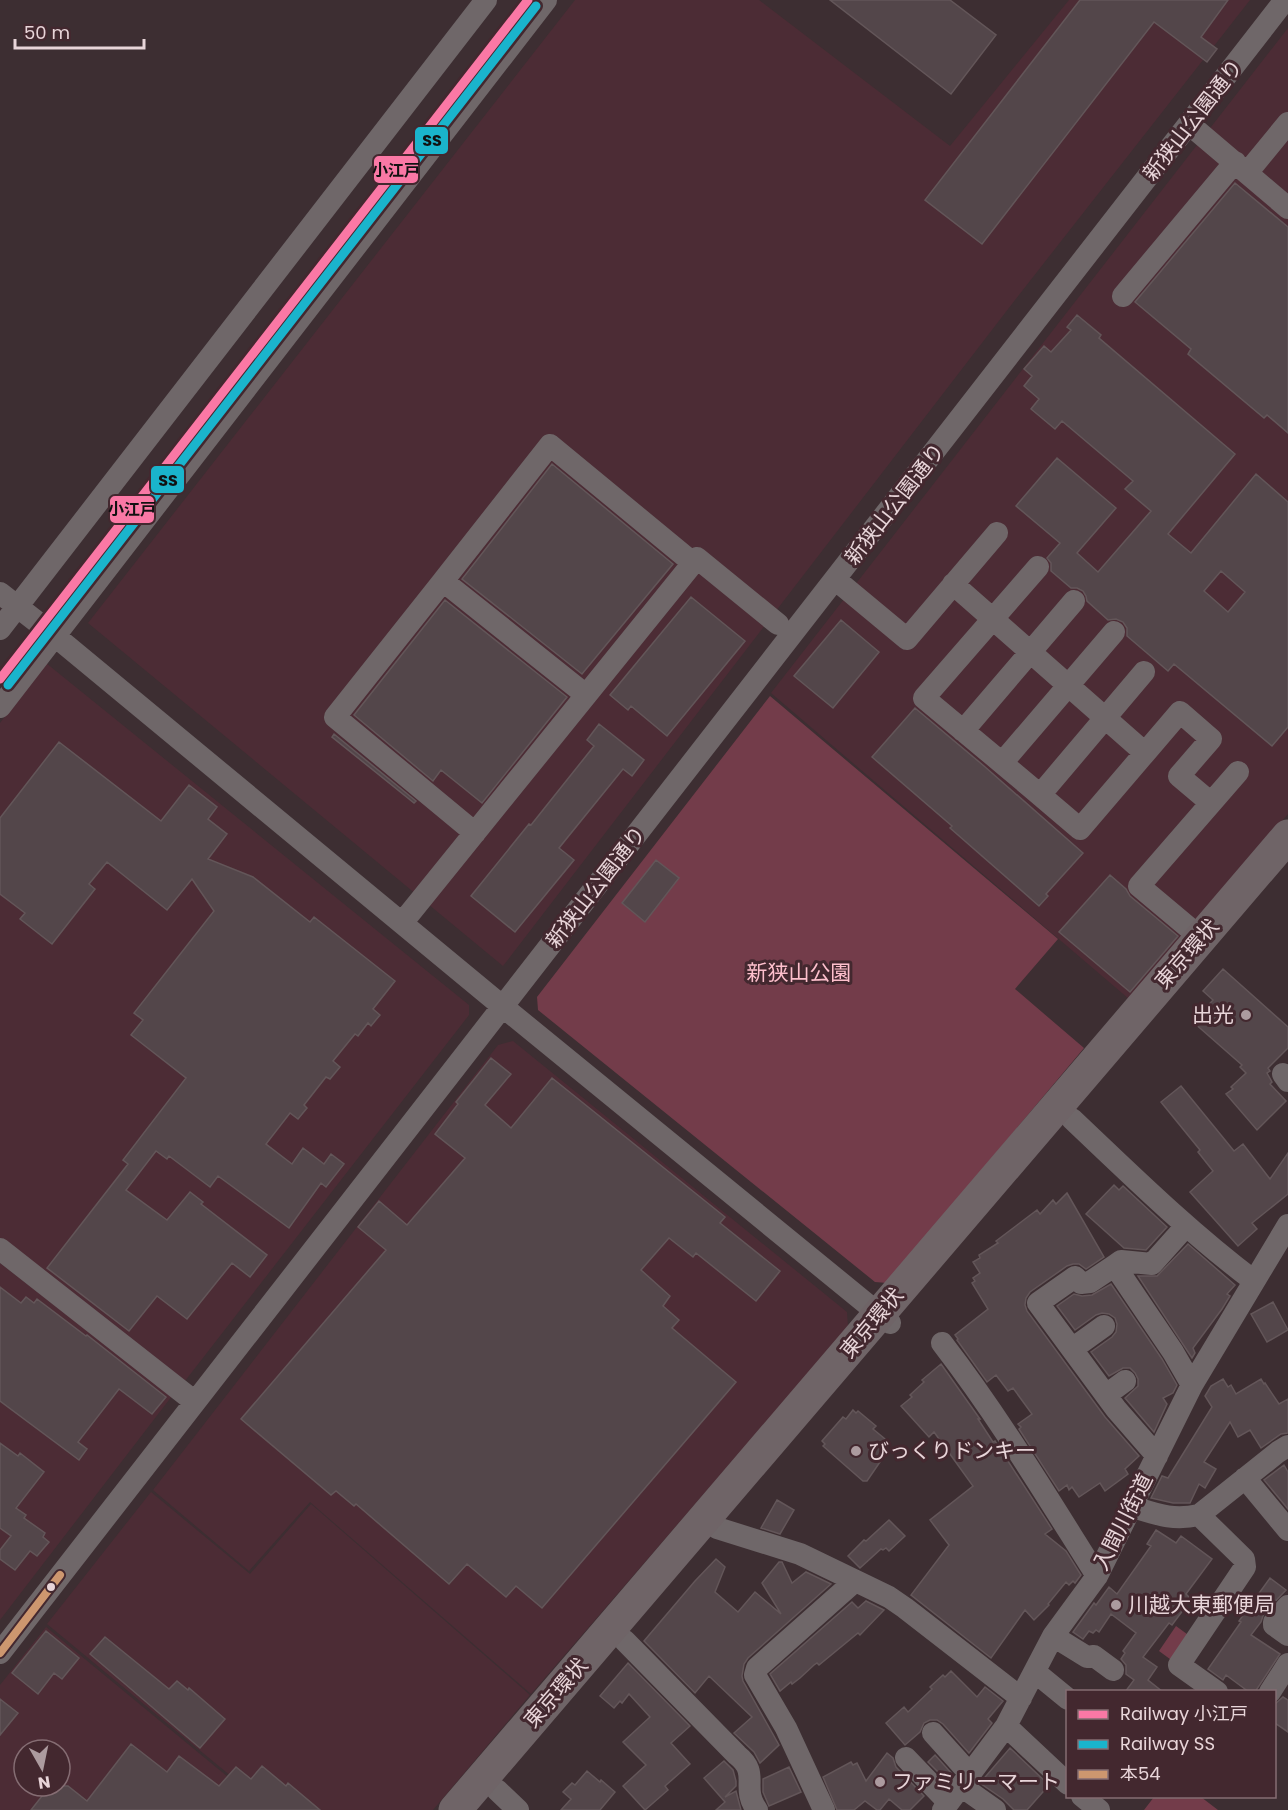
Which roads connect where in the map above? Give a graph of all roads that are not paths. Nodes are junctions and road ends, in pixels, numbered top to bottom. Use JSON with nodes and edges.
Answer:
{"nodes":[{"id":1,"x":486,"y":0,"type":"edge"},
{"id":2,"x":546,"y":0,"type":"edge"},
{"id":3,"x":1286,"y":0,"type":"edge"},
{"id":4,"x":1288,"y":123,"type":"edge"},
{"id":5,"x":1189,"y":124,"type":"junction"},
{"id":6,"x":1241,"y":168,"type":"junction"},
{"id":7,"x":1288,"y":208,"type":"edge"},
{"id":8,"x":1123,"y":296,"type":"dead end"},
{"id":9,"x":997,"y":533,"type":"dead end"},
{"id":10,"x":693,"y":563,"type":"junction"},
{"id":11,"x":1038,"y":567,"type":"dead end"},
{"id":12,"x":836,"y":580,"type":"junction"},
{"id":13,"x":443,"y":581,"type":"junction"},
{"id":14,"x":954,"y":584,"type":"junction"},
{"id":15,"x":8,"y":600,"type":"edge"},
{"id":16,"x":1074,"y":601,"type":"dead end"},
{"id":17,"x":993,"y":619,"type":"junction"},
{"id":18,"x":778,"y":624,"type":"dead end"},
{"id":19,"x":0,"y":628,"type":"edge"},
{"id":20,"x":1114,"y":632,"type":"dead end"},
{"id":21,"x":55,"y":636,"type":"junction"},
{"id":22,"x":1030,"y":653,"type":"junction"},
{"id":23,"x":1144,"y":672,"type":"dead end"},
{"id":24,"x":1068,"y":685,"type":"junction"},
{"id":25,"x":586,"y":695,"type":"junction"},
{"id":26,"x":0,"y":707,"type":"edge"},
{"id":27,"x":1105,"y":718,"type":"junction"},
{"id":28,"x":963,"y":731,"type":"junction"},
{"id":29,"x":1145,"y":753,"type":"junction"},
{"id":30,"x":1002,"y":763,"type":"junction"},
{"id":31,"x":1238,"y":772,"type":"dead end"},
{"id":32,"x":1040,"y":795,"type":"junction"},
{"id":33,"x":1211,"y":803,"type":"junction"},
{"id":34,"x":475,"y":833,"type":"junction"},
{"id":35,"x":1288,"y":836,"type":"edge"},
{"id":36,"x":1288,"y":864,"type":"edge"},
{"id":37,"x":402,"y":923,"type":"junction"},
{"id":38,"x":1201,"y":938,"type":"junction"},
{"id":39,"x":502,"y":1006,"type":"junction"},
{"id":40,"x":1072,"y":1119,"type":"junction"},
{"id":41,"x":1186,"y":1226,"type":"junction"},
{"id":42,"x":1284,"y":1241,"type":"edge"},
{"id":43,"x":0,"y":1250,"type":"edge"},
{"id":44,"x":1114,"y":1266,"type":"junction"},
{"id":45,"x":1254,"y":1281,"type":"junction"},
{"id":46,"x":886,"y":1319,"type":"junction"},
{"id":47,"x":1104,"y":1326,"type":"dead end"},
{"id":48,"x":942,"y":1342,"type":"dead end"},
{"id":49,"x":1072,"y":1349,"type":"junction"},
{"id":50,"x":1125,"y":1381,"type":"dead end"},
{"id":51,"x":1192,"y":1385,"type":"junction"},
{"id":52,"x":1106,"y":1395,"type":"junction"},
{"id":53,"x":195,"y":1402,"type":"junction"},
{"id":54,"x":1288,"y":1446,"type":"edge"},
{"id":55,"x":1157,"y":1456,"type":"junction"},
{"id":56,"x":1245,"y":1478,"type":"junction"},
{"id":57,"x":1130,"y":1506,"type":"junction"},
{"id":58,"x":1199,"y":1515,"type":"junction"},
{"id":59,"x":717,"y":1528,"type":"junction"},
{"id":60,"x":1288,"y":1530,"type":"edge"},
{"id":61,"x":1096,"y":1576,"type":"junction"},
{"id":62,"x":855,"y":1581,"type":"junction"},
{"id":63,"x":1288,"y":1606,"type":"edge"},
{"id":64,"x":1288,"y":1635,"type":"edge"},
{"id":65,"x":1053,"y":1636,"type":"junction"},
{"id":66,"x":625,"y":1641,"type":"junction"},
{"id":67,"x":0,"y":1653,"type":"edge"},
{"id":68,"x":1288,"y":1664,"type":"edge"},
{"id":69,"x":1113,"y":1670,"type":"dead end"},
{"id":70,"x":1035,"y":1672,"type":"junction"},
{"id":71,"x":1214,"y":1690,"type":"edge"},
{"id":72,"x":1271,"y":1690,"type":"edge"},
{"id":73,"x":1066,"y":1697,"type":"edge"},
{"id":74,"x":1021,"y":1698,"type":"junction"},
{"id":75,"x":1006,"y":1726,"type":"junction"},
{"id":76,"x":933,"y":1733,"type":"dead end"},
{"id":77,"x":906,"y":1758,"type":"dead end"},
{"id":78,"x":1066,"y":1782,"type":"edge"},
{"id":79,"x":956,"y":1793,"type":"edge"},
{"id":80,"x":1083,"y":1798,"type":"edge"},
{"id":81,"x":498,"y":1803,"type":"edge"},
{"id":82,"x":455,"y":1810,"type":"edge"},
{"id":83,"x":757,"y":1810,"type":"edge"},
{"id":84,"x":824,"y":1810,"type":"edge"},
{"id":85,"x":995,"y":1810,"type":"edge"},
{"id":86,"x":1099,"y":1810,"type":"edge"}],
"edges":[{"from":1,"to":15,"type":"street"},
{"from":2,"to":21,"type":"street"},
{"from":3,"to":5,"type":"street","name":"新狭山公園通り"},
{"from":4,"to":6,"type":"street"},
{"from":5,"to":6,"type":"street"},
{"from":5,"to":12,"type":"street","name":"新狭山公園通り"},
{"from":6,"to":7,"type":"street"},
{"from":6,"to":8,"type":"street"},
{"from":9,"to":14,"type":"street"},
{"from":10,"to":13,"type":"street"},
{"from":10,"to":18,"type":"street"},
{"from":10,"to":25,"type":"street"},
{"from":11,"to":17,"type":"street"},
{"from":12,"to":14,"type":"street"},
{"from":12,"to":39,"type":"street","name":"新狭山公園通り"},
{"from":13,"to":25,"type":"street"},
{"from":13,"to":34,"type":"street"},
{"from":14,"to":17,"type":"street"},
{"from":15,"to":19,"type":"street"},
{"from":15,"to":21,"type":"street"},
{"from":16,"to":22,"type":"street"},
{"from":17,"to":22,"type":"street"},
{"from":17,"to":28,"type":"street"},
{"from":20,"to":24,"type":"street"},
{"from":21,"to":26,"type":"street"},
{"from":21,"to":37,"type":"street"},
{"from":22,"to":24,"type":"street"},
{"from":22,"to":28,"type":"street"},
{"from":23,"to":27,"type":"street"},
{"from":24,"to":27,"type":"street"},
{"from":24,"to":30,"type":"street"},
{"from":25,"to":34,"type":"street"},
{"from":27,"to":29,"type":"street"},
{"from":27,"to":32,"type":"street"},
{"from":28,"to":30,"type":"street"},
{"from":29,"to":32,"type":"street"},
{"from":29,"to":33,"type":"street"},
{"from":30,"to":32,"type":"street"},
{"from":31,"to":33,"type":"street"},
{"from":33,"to":38,"type":"street"},
{"from":34,"to":37,"type":"street"},
{"from":35,"to":38,"type":"highway","name":"東京環状"},
{"from":36,"to":40,"type":"highway","name":"東京環状"},
{"from":37,"to":39,"type":"street"},
{"from":38,"to":46,"type":"highway","name":"東京環状"},
{"from":39,"to":46,"type":"street"},
{"from":39,"to":53,"type":"street","name":"新狭山公園通り"},
{"from":40,"to":41,"type":"street"},
{"from":40,"to":46,"type":"highway","name":"東京環状"},
{"from":41,"to":44,"type":"street"},
{"from":41,"to":45,"type":"street"},
{"from":42,"to":45,"type":"street","name":"入間川街道"},
{"from":43,"to":53,"type":"street"},
{"from":44,"to":49,"type":"street"},
{"from":44,"to":51,"type":"street"},
{"from":45,"to":51,"type":"street","name":"入間川街道"},
{"from":46,"to":59,"type":"highway","name":"東京環状"},
{"from":46,"to":82,"type":"highway","name":"東京環状"},
{"from":47,"to":49,"type":"street"},
{"from":48,"to":61,"type":"street"},
{"from":49,"to":52,"type":"street"},
{"from":50,"to":52,"type":"street"},
{"from":51,"to":55,"type":"street","name":"入間川街道"},
{"from":52,"to":55,"type":"street"},
{"from":53,"to":67,"type":"street","name":"新狭山公園通り"},
{"from":54,"to":56,"type":"street"},
{"from":55,"to":57,"type":"street","name":"入間川街道"},
{"from":56,"to":58,"type":"street"},
{"from":56,"to":60,"type":"street"},
{"from":57,"to":58,"type":"street"},
{"from":57,"to":61,"type":"street","name":"入間川街道"},
{"from":58,"to":71,"type":"street"},
{"from":59,"to":62,"type":"street"},
{"from":59,"to":66,"type":"highway","name":"東京環状"},
{"from":61,"to":65,"type":"street","name":"入間川街道"},
{"from":62,"to":74,"type":"street"},
{"from":62,"to":84,"type":"street"},
{"from":63,"to":64,"type":"street"},
{"from":65,"to":69,"type":"street"},
{"from":65,"to":70,"type":"street","name":"入間川街道"},
{"from":66,"to":81,"type":"highway","name":"東京環状"},
{"from":66,"to":83,"type":"street"},
{"from":68,"to":72,"type":"street"},
{"from":70,"to":73,"type":"street"},
{"from":70,"to":74,"type":"street","name":"入間川街道"},
{"from":74,"to":75,"type":"street","name":"入間川街道"},
{"from":75,"to":78,"type":"street"},
{"from":75,"to":79,"type":"street","name":"入間川街道"},
{"from":76,"to":79,"type":"street"},
{"from":77,"to":79,"type":"street"},
{"from":79,"to":85,"type":"street"},
{"from":80,"to":86,"type":"street"}]}
